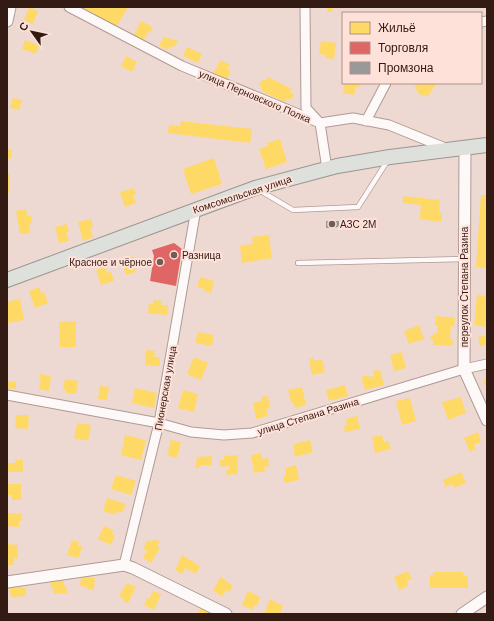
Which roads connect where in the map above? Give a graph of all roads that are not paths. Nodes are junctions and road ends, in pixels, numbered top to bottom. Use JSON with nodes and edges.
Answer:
{"nodes":[{"id":1,"x":10,"y":7,"type":"edge"},
{"id":2,"x":69,"y":7,"type":"edge"},
{"id":3,"x":305,"y":7,"type":"edge"},
{"id":4,"x":7,"y":21,"type":"edge"},
{"id":5,"x":385,"y":84,"type":"edge"},
{"id":6,"x":366,"y":121,"type":"junction"},
{"id":7,"x":320,"y":123,"type":"junction"},
{"id":8,"x":487,"y":145,"type":"edge"},
{"id":9,"x":465,"y":148,"type":"junction"},
{"id":10,"x":451,"y":150,"type":"junction"},
{"id":11,"x":390,"y":157,"type":"junction"},
{"id":12,"x":327,"y":168,"type":"junction"},
{"id":13,"x":255,"y":188,"type":"junction"},
{"id":14,"x":196,"y":209,"type":"junction"},
{"id":15,"x":464,"y":259,"type":"junction"},
{"id":16,"x":298,"y":263,"type":"dead end"},
{"id":17,"x":7,"y":280,"type":"edge"},
{"id":18,"x":487,"y":364,"type":"edge"},
{"id":19,"x":464,"y":369,"type":"junction"},
{"id":20,"x":7,"y":396,"type":"edge"},
{"id":21,"x":487,"y":420,"type":"edge"},
{"id":22,"x":159,"y":423,"type":"junction"},
{"id":23,"x":124,"y":565,"type":"junction"},
{"id":24,"x":7,"y":582,"type":"edge"},
{"id":25,"x":487,"y":597,"type":"edge"},
{"id":26,"x":226,"y":614,"type":"edge"},
{"id":27,"x":462,"y":614,"type":"edge"}],
"edges":[{"from":1,"to":4,"type":"street"},
{"from":2,"to":7,"type":"street","name":"улица Перновского Полка"},
{"from":3,"to":7,"type":"street"},
{"from":5,"to":6,"type":"street"},
{"from":6,"to":7,"type":"street","name":"улица Перновского Полка"},
{"from":6,"to":10,"type":"street","name":"улица Перновского Полка"},
{"from":7,"to":12,"type":"street"},
{"from":8,"to":9,"type":"main road","name":"Комсомольская улица"},
{"from":9,"to":10,"type":"main road","name":"Комсомольская улица"},
{"from":9,"to":15,"type":"street","name":"переулок Степана Разина"},
{"from":10,"to":11,"type":"main road","name":"Комсомольская улица"},
{"from":11,"to":12,"type":"main road","name":"Комсомольская улица"},
{"from":11,"to":13,"type":"lane"},
{"from":12,"to":13,"type":"main road","name":"Комсомольская улица"},
{"from":13,"to":14,"type":"main road","name":"Комсомольская улица"},
{"from":14,"to":17,"type":"main road","name":"Комсомольская улица"},
{"from":14,"to":22,"type":"street","name":"Пионерская улица"},
{"from":15,"to":16,"type":"lane"},
{"from":15,"to":19,"type":"street","name":"переулок Степана Разина"},
{"from":18,"to":19,"type":"street","name":"улица Степана Разина"},
{"from":19,"to":21,"type":"street","name":"переулок Степана Разина"},
{"from":19,"to":22,"type":"street","name":"улица Степана Разина"},
{"from":20,"to":22,"type":"street","name":"улица Степана Разина"},
{"from":22,"to":23,"type":"street","name":"Пионерская улица"},
{"from":23,"to":24,"type":"street"},
{"from":23,"to":26,"type":"street"},
{"from":25,"to":27,"type":"street"}]}
